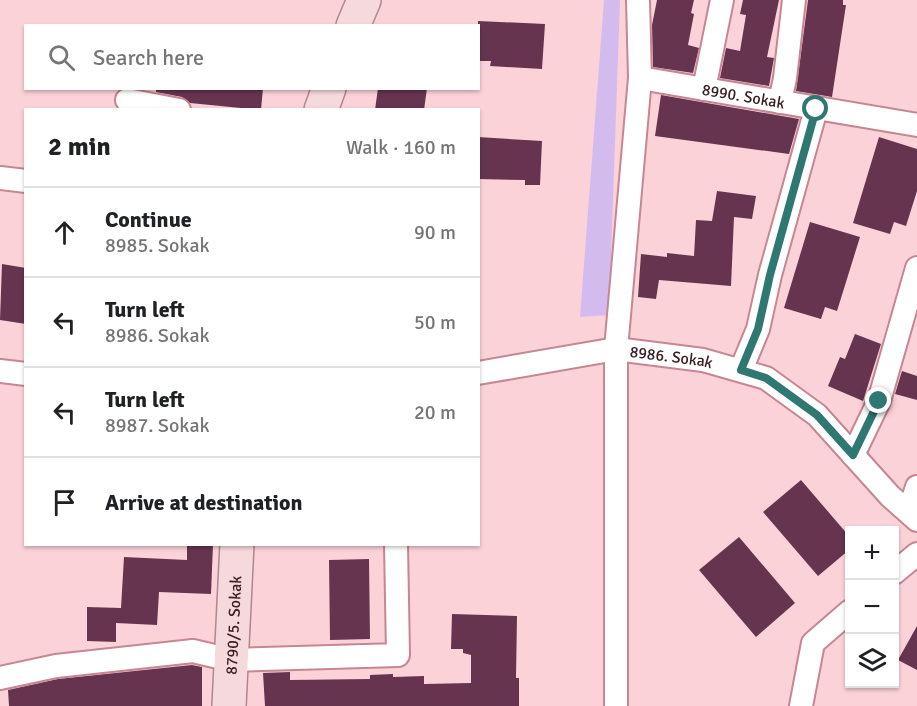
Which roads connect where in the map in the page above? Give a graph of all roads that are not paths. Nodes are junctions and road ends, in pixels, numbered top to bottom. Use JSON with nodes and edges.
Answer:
{"nodes":[{"id":1,"x":364,"y":0,"type":"edge"},
{"id":2,"x":638,"y":0,"type":"edge"},
{"id":3,"x":722,"y":0,"type":"edge"},
{"id":4,"x":794,"y":0,"type":"edge"},
{"id":5,"x":354,"y":24,"type":"edge"},
{"id":6,"x":640,"y":78,"type":"junction"},
{"id":7,"x":704,"y":89,"type":"junction"},
{"id":8,"x":328,"y":90,"type":"edge"},
{"id":9,"x":128,"y":100,"type":"dead end"},
{"id":10,"x":780,"y":102,"type":"junction"},
{"id":11,"x":169,"y":108,"type":"edge"},
{"id":12,"x":322,"y":108,"type":"edge"},
{"id":13,"x":816,"y":109,"type":"junction"},
{"id":14,"x":917,"y":125,"type":"edge"},
{"id":15,"x":0,"y":178,"type":"edge"},
{"id":16,"x":24,"y":182,"type":"edge"},
{"id":17,"x":917,"y":268,"type":"edge"},
{"id":18,"x":616,"y":349,"type":"junction"},
{"id":19,"x":741,"y":370,"type":"junction"},
{"id":20,"x":0,"y":371,"type":"edge"},
{"id":21,"x":480,"y":373,"type":"edge"},
{"id":22,"x":24,"y":374,"type":"edge"},
{"id":23,"x":853,"y":455,"type":"junction"},
{"id":24,"x":917,"y":487,"type":"edge"},
{"id":25,"x":913,"y":515,"type":"edge"},
{"id":26,"x":237,"y":546,"type":"edge"},
{"id":27,"x":396,"y":546,"type":"edge"},
{"id":28,"x":917,"y":554,"type":"edge"},
{"id":29,"x":899,"y":569,"type":"edge"},
{"id":30,"x":845,"y":615,"type":"edge"},
{"id":31,"x":231,"y":660,"type":"junction"},
{"id":32,"x":0,"y":678,"type":"edge"},
{"id":33,"x":229,"y":706,"type":"edge"},
{"id":34,"x":616,"y":706,"type":"edge"},
{"id":35,"x":801,"y":706,"type":"edge"}],
"edges":[{"from":1,"to":5,"type":"main road"},
{"from":2,"to":6,"type":"street"},
{"from":3,"to":7,"type":"street"},
{"from":4,"to":10,"type":"street"},
{"from":6,"to":7,"type":"street","name":"8990. Sokak"},
{"from":6,"to":18,"type":"street"},
{"from":7,"to":10,"type":"street","name":"8990. Sokak"},
{"from":8,"to":12,"type":"main road"},
{"from":9,"to":11,"type":"street"},
{"from":10,"to":13,"type":"street","name":"8990. Sokak"},
{"from":13,"to":14,"type":"street","name":"8990. Sokak"},
{"from":13,"to":19,"type":"street"},
{"from":15,"to":16,"type":"street"},
{"from":17,"to":23,"type":"street"},
{"from":18,"to":19,"type":"street","name":"8986. Sokak"},
{"from":18,"to":21,"type":"street","name":"8986. Sokak"},
{"from":18,"to":34,"type":"street"},
{"from":19,"to":23,"type":"street","name":"8986. Sokak"},
{"from":20,"to":22,"type":"street"},
{"from":23,"to":25,"type":"street","name":"8986. Sokak"},
{"from":24,"to":25,"type":"street"},
{"from":26,"to":31,"type":"main road","name":"8790/5. Sokak"},
{"from":27,"to":31,"type":"street"},
{"from":28,"to":29,"type":"street"},
{"from":30,"to":35,"type":"street"},
{"from":31,"to":32,"type":"street"},
{"from":31,"to":33,"type":"main road","name":"8790/5. Sokak"}]}
